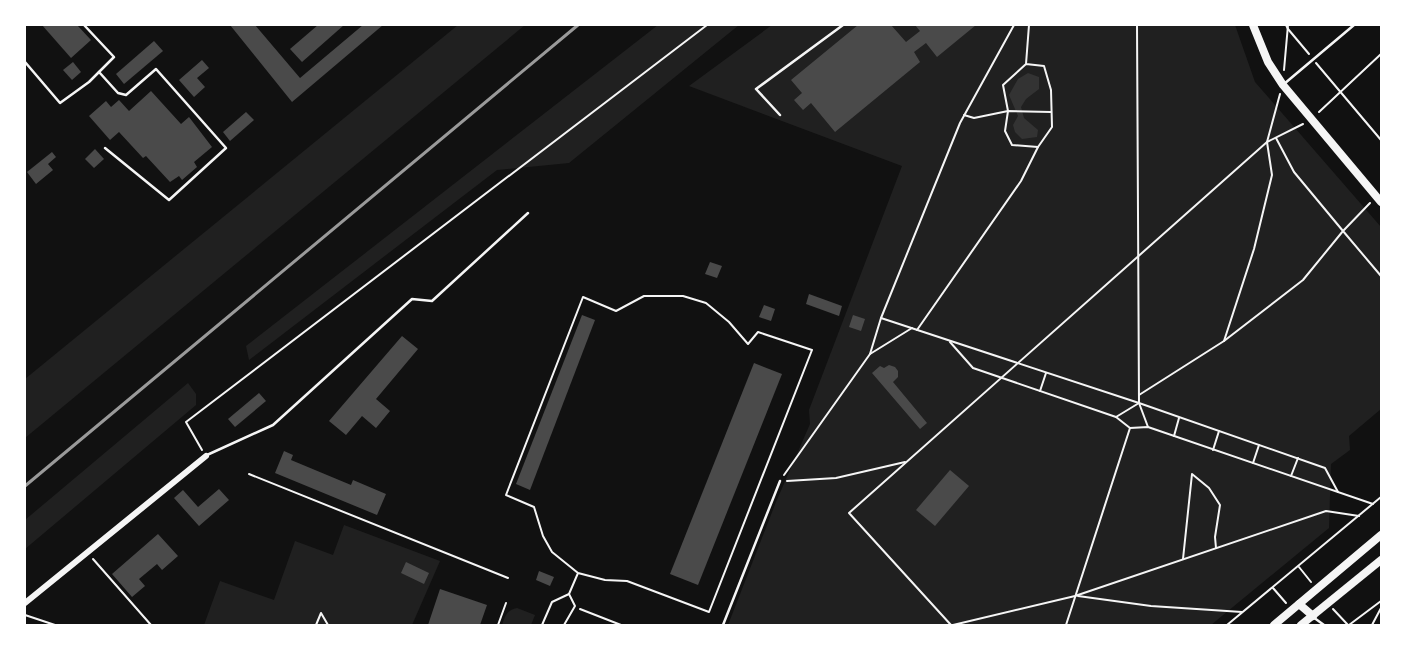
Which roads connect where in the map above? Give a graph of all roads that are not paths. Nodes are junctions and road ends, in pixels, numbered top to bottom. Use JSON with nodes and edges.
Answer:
{"nodes":[{"id":1,"x":84,"y":25,"type":"edge"},
{"id":2,"x":843,"y":25,"type":"edge"},
{"id":3,"x":1253,"y":25,"type":"edge"},
{"id":4,"x":1354,"y":25,"type":"edge"},
{"id":5,"x":25,"y":62,"type":"edge"},
{"id":6,"x":99,"y":72,"type":"junction"},
{"id":7,"x":1283,"y":85,"type":"junction"},
{"id":8,"x":780,"y":114,"type":"dead end"},
{"id":9,"x":105,"y":148,"type":"dead end"},
{"id":10,"x":1379,"y":200,"type":"edge"},
{"id":11,"x":528,"y":213,"type":"dead end"},
{"id":12,"x":206,"y":456,"type":"joint"},
{"id":13,"x":780,"y":481,"type":"road end"},
{"id":14,"x":1381,"y":535,"type":"edge"},
{"id":15,"x":1381,"y":560,"type":"edge"},
{"id":16,"x":25,"y":603,"type":"edge"},
{"id":17,"x":1299,"y":604,"type":"junction"},
{"id":18,"x":1313,"y":616,"type":"junction"},
{"id":19,"x":723,"y":625,"type":"edge"},
{"id":20,"x":1274,"y":625,"type":"edge"},
{"id":21,"x":1301,"y":625,"type":"edge"},
{"id":22,"x":1324,"y":625,"type":"edge"}],
"edges":[{"from":1,"to":6,"type":"lane"},
{"from":2,"to":8,"type":"lane"},
{"from":3,"to":7,"type":"main road"},
{"from":4,"to":7,"type":"lane"},
{"from":5,"to":6,"type":"lane"},
{"from":6,"to":9,"type":"lane"},
{"from":7,"to":10,"type":"main road"},
{"from":11,"to":12,"type":"lane"},
{"from":12,"to":16,"type":"street"},
{"from":13,"to":19,"type":"lane"},
{"from":14,"to":17,"type":"main road"},
{"from":15,"to":18,"type":"main road"},
{"from":17,"to":18,"type":"main road"},
{"from":17,"to":20,"type":"main road"},
{"from":18,"to":21,"type":"main road"},
{"from":18,"to":22,"type":"lane"}]}
